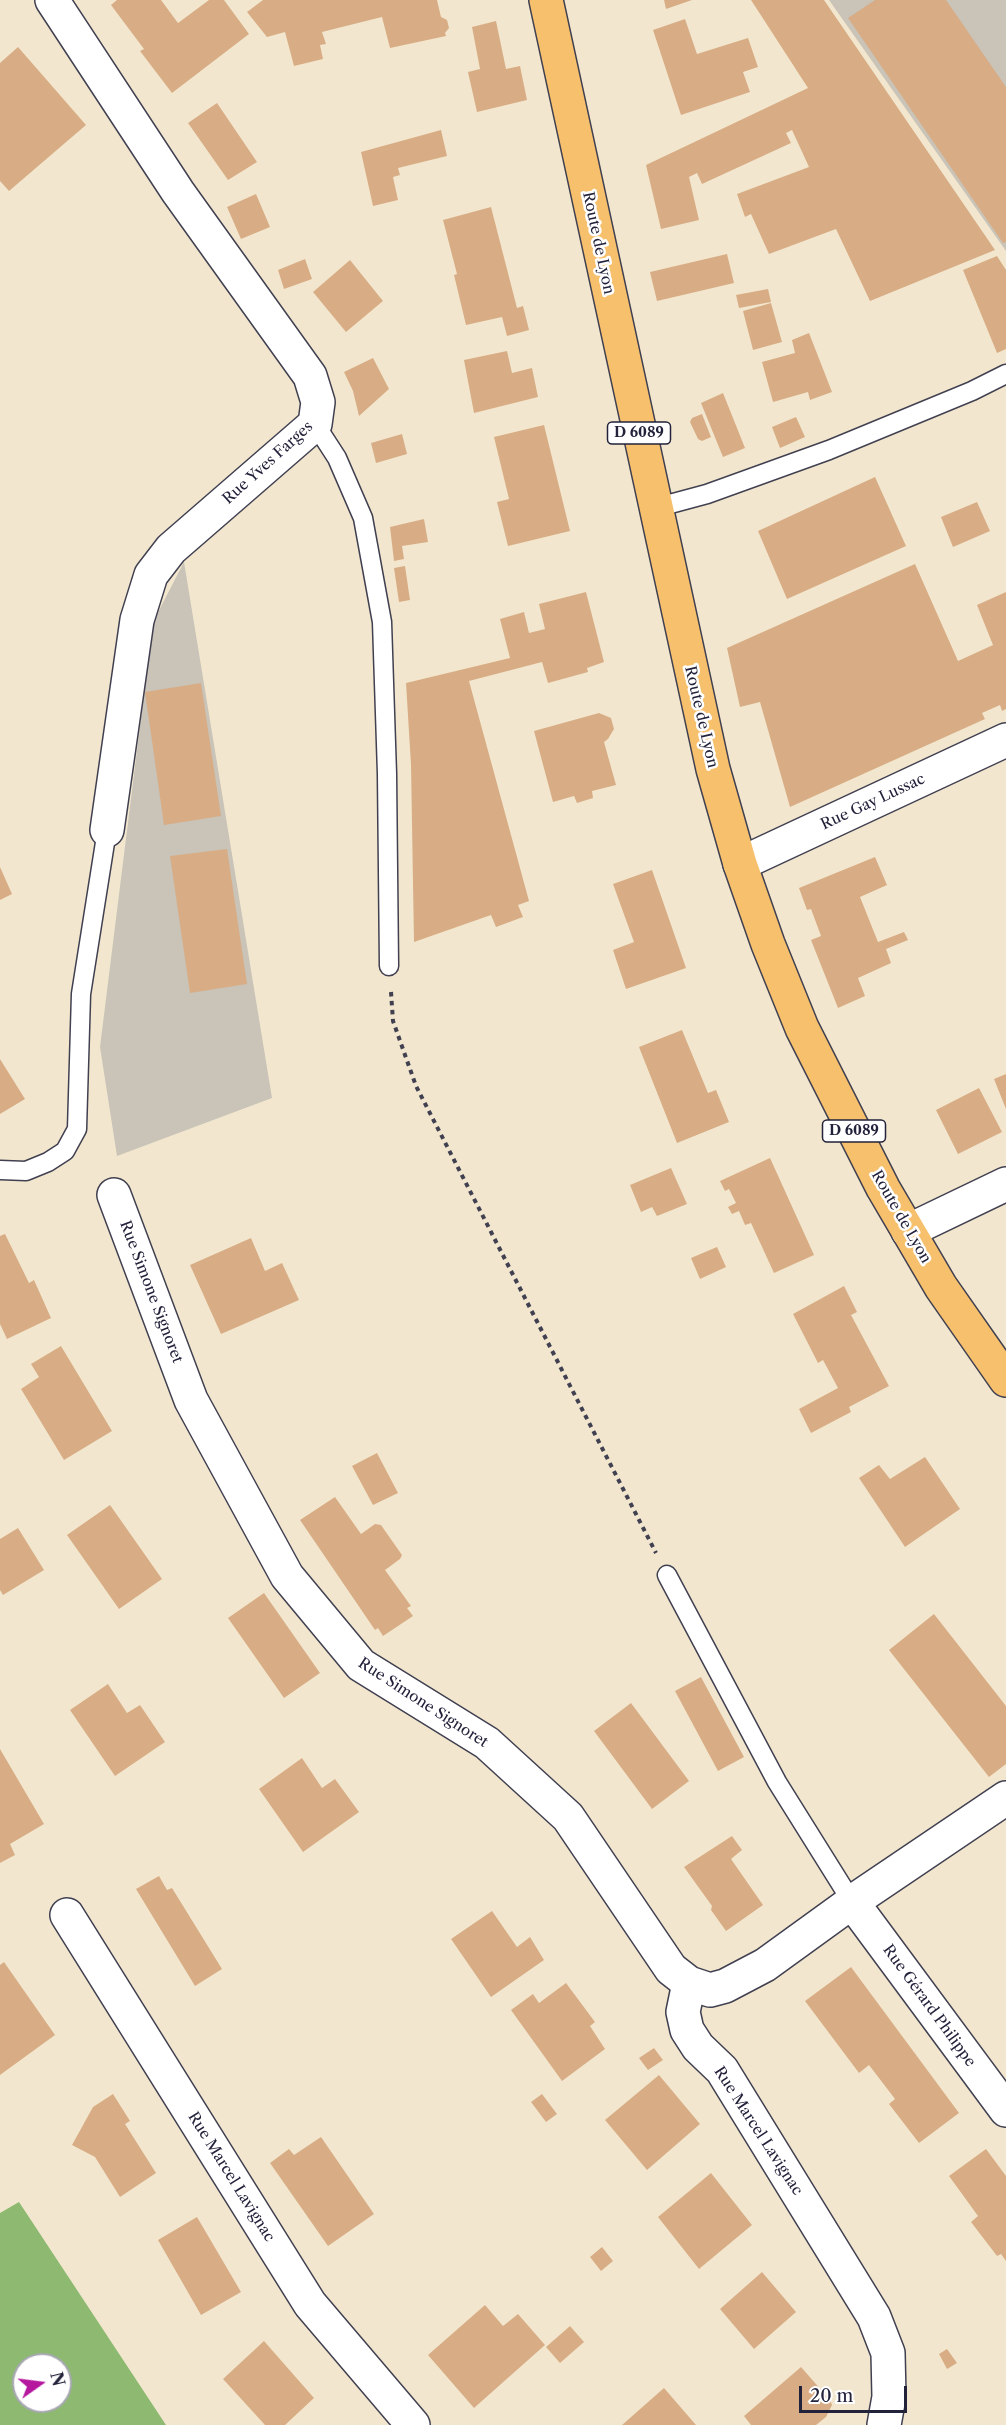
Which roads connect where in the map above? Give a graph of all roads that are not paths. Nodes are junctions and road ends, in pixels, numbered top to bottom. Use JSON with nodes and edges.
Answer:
{"nodes":[{"id":1,"x":52,"y":0,"type":"edge"},
{"id":2,"x":546,"y":0,"type":"edge"},
{"id":3,"x":1006,"y":374,"type":"edge"},
{"id":4,"x":315,"y":424,"type":"junction"},
{"id":5,"x":655,"y":508,"type":"junction"},
{"id":6,"x":1006,"y":740,"type":"edge"},
{"id":7,"x":107,"y":830,"type":"joint"},
{"id":8,"x":740,"y":864,"type":"junction"},
{"id":9,"x":389,"y":966,"type":"road end"},
{"id":10,"x":0,"y":1170,"type":"edge"},
{"id":11,"x":1006,"y":1184,"type":"edge"},
{"id":12,"x":114,"y":1195,"type":"dead end"},
{"id":13,"x":908,"y":1231,"type":"junction"},
{"id":14,"x":1006,"y":1380,"type":"edge"},
{"id":15,"x":668,"y":1575,"type":"road end"},
{"id":16,"x":1006,"y":1798,"type":"edge"},
{"id":17,"x":852,"y":1902,"type":"junction"},
{"id":18,"x":67,"y":1915,"type":"dead end"},
{"id":19,"x":689,"y":1983,"type":"junction"},
{"id":20,"x":1006,"y":2110,"type":"edge"},
{"id":21,"x":399,"y":2420,"type":"edge"},
{"id":22,"x":884,"y":2425,"type":"edge"}],
"edges":[{"from":1,"to":4,"type":"street","name":"Rue Yves Farges"},
{"from":2,"to":5,"type":"main road","name":"Route de Lyon","number":"D 6089"},
{"from":3,"to":5,"type":"lane"},
{"from":4,"to":7,"type":"street","name":"Rue Yves Farges"},
{"from":4,"to":9,"type":"lane"},
{"from":5,"to":8,"type":"main road","name":"Route de Lyon","number":"D 6089"},
{"from":6,"to":8,"type":"street","name":"Rue Gay Lussac"},
{"from":7,"to":10,"type":"lane"},
{"from":8,"to":13,"type":"main road","name":"Route de Lyon","number":"D 6089"},
{"from":11,"to":13,"type":"street"},
{"from":12,"to":19,"type":"street","name":"Rue Simone Signoret"},
{"from":13,"to":14,"type":"main road","name":"Route de Lyon","number":"D 6089"},
{"from":15,"to":17,"type":"lane"},
{"from":16,"to":17,"type":"street"},
{"from":17,"to":19,"type":"street"},
{"from":17,"to":20,"type":"street","name":"Rue Gérard Philippe"},
{"from":18,"to":21,"type":"street","name":"Rue Marcel Lavignac"},
{"from":19,"to":22,"type":"street","name":"Rue Marcel Lavignac"}]}
